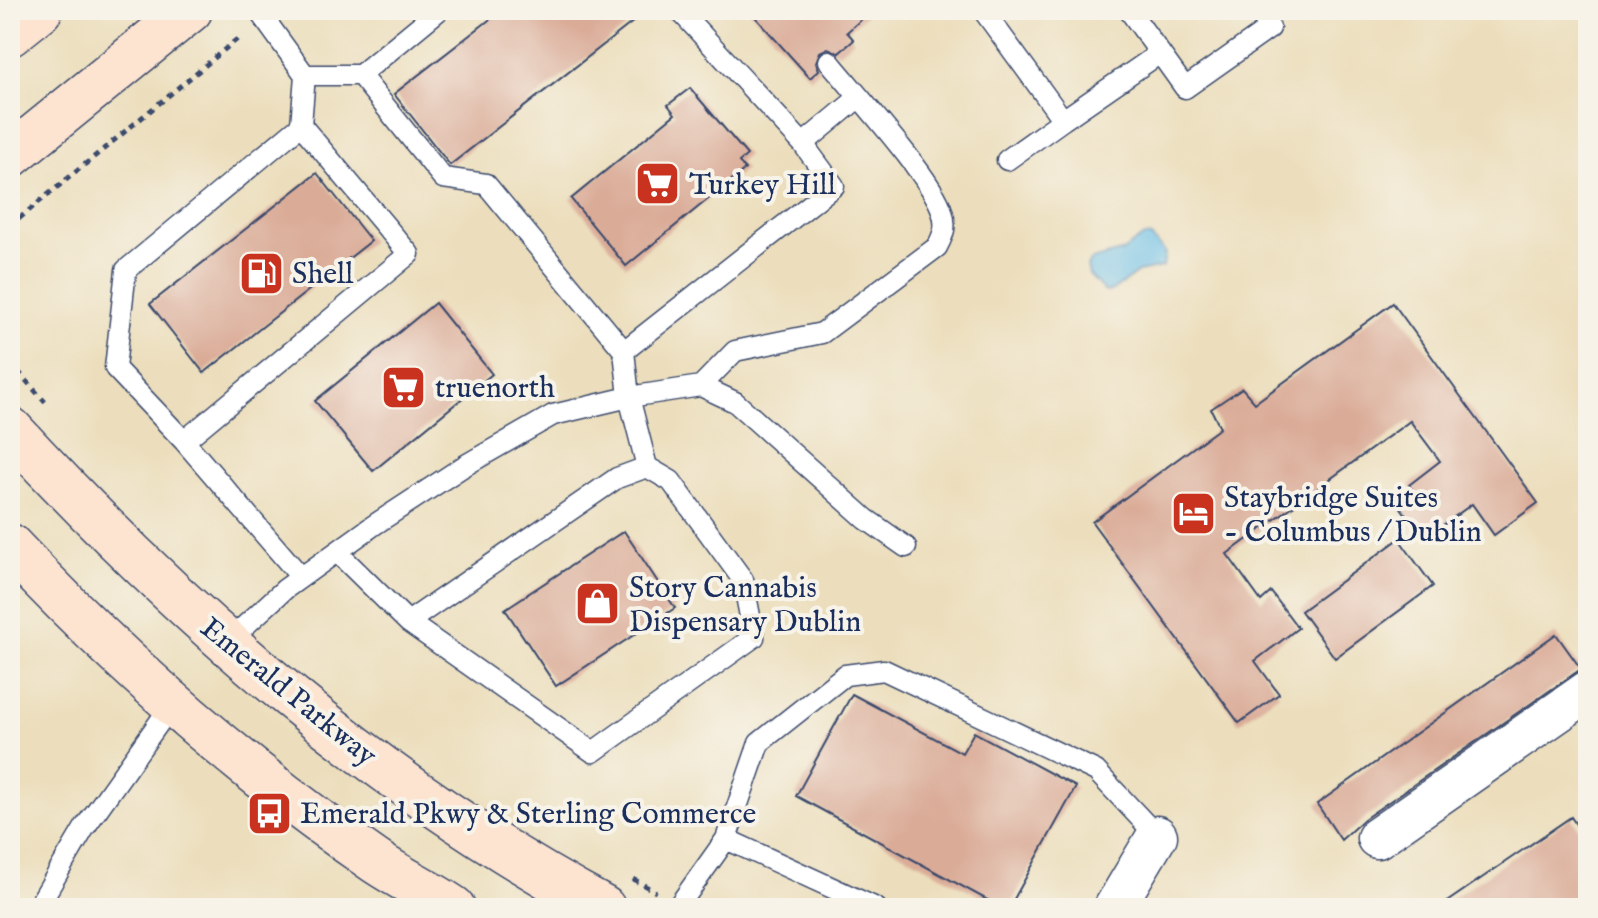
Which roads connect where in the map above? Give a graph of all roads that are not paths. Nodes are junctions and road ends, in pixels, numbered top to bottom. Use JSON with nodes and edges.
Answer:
{"nodes":[{"id":1,"x":40,"y":10,"type":"edge"},
{"id":2,"x":190,"y":10,"type":"edge"},
{"id":3,"x":439,"y":10,"type":"edge"},
{"id":4,"x":679,"y":10,"type":"edge"},
{"id":5,"x":983,"y":10,"type":"edge"},
{"id":6,"x":1129,"y":10,"type":"edge"},
{"id":7,"x":1257,"y":10,"type":"edge"},
{"id":8,"x":261,"y":14,"type":"edge"},
{"id":9,"x":10,"y":34,"type":"edge"},
{"id":10,"x":1160,"y":53,"type":"junction"},
{"id":11,"x":829,"y":61,"type":"dead end"},
{"id":12,"x":305,"y":75,"type":"junction"},
{"id":13,"x":360,"y":75,"type":"junction"},
{"id":14,"x":858,"y":98,"type":"junction"},
{"id":15,"x":1063,"y":120,"type":"junction"},
{"id":16,"x":301,"y":125,"type":"junction"},
{"id":17,"x":803,"y":144,"type":"junction"},
{"id":18,"x":10,"y":156,"type":"edge"},
{"id":19,"x":1007,"y":160,"type":"dead end"},
{"id":20,"x":624,"y":351,"type":"junction"},
{"id":21,"x":701,"y":386,"type":"junction"},
{"id":22,"x":629,"y":397,"type":"junction"},
{"id":23,"x":10,"y":429,"type":"edge"},
{"id":24,"x":184,"y":441,"type":"junction"},
{"id":25,"x":647,"y":467,"type":"junction"},
{"id":26,"x":10,"y":546,"type":"edge"},
{"id":27,"x":906,"y":547,"type":"dead end"},
{"id":28,"x":337,"y":552,"type":"junction"},
{"id":29,"x":301,"y":577,"type":"junction"},
{"id":30,"x":408,"y":622,"type":"junction"},
{"id":31,"x":225,"y":644,"type":"junction"},
{"id":32,"x":1584,"y":702,"type":"edge"},
{"id":33,"x":173,"y":703,"type":"junction"},
{"id":34,"x":1157,"y":836,"type":"junction"},
{"id":35,"x":1377,"y":838,"type":"dead end"},
{"id":36,"x":726,"y":839,"type":"junction"},
{"id":37,"x":616,"y":892,"type":"edge"},
{"id":38,"x":679,"y":906,"type":"edge"},
{"id":39,"x":37,"y":908,"type":"edge"},
{"id":40,"x":453,"y":908,"type":"edge"},
{"id":41,"x":876,"y":908,"type":"edge"},
{"id":42,"x":1114,"y":908,"type":"edge"},
{"id":43,"x":1138,"y":908,"type":"edge"}],
"edges":[{"from":1,"to":9,"type":"main road"},
{"from":2,"to":18,"type":"main road"},
{"from":3,"to":13,"type":"lane"},
{"from":4,"to":17,"type":"lane"},
{"from":5,"to":15,"type":"lane"},
{"from":6,"to":10,"type":"lane"},
{"from":7,"to":10,"type":"lane"},
{"from":8,"to":12,"type":"lane"},
{"from":10,"to":15,"type":"lane"},
{"from":11,"to":14,"type":"lane"},
{"from":12,"to":13,"type":"lane"},
{"from":12,"to":16,"type":"lane"},
{"from":13,"to":20,"type":"lane"},
{"from":14,"to":17,"type":"lane"},
{"from":14,"to":21,"type":"lane"},
{"from":15,"to":19,"type":"lane"},
{"from":16,"to":24,"type":"lane"},
{"from":16,"to":24,"type":"lane"},
{"from":17,"to":20,"type":"lane"},
{"from":20,"to":22,"type":"lane"},
{"from":21,"to":22,"type":"lane"},
{"from":21,"to":27,"type":"lane"},
{"from":22,"to":25,"type":"lane"},
{"from":22,"to":28,"type":"lane"},
{"from":23,"to":31,"type":"main road","name":"Emerald Parkway"},
{"from":24,"to":29,"type":"lane"},
{"from":25,"to":30,"type":"lane"},
{"from":25,"to":30,"type":"lane"},
{"from":26,"to":33,"type":"main road"},
{"from":28,"to":29,"type":"lane"},
{"from":28,"to":30,"type":"lane"},
{"from":29,"to":31,"type":"lane"},
{"from":31,"to":37,"type":"main road","name":"Emerald Parkway"},
{"from":32,"to":35,"type":"street"},
{"from":33,"to":39,"type":"lane"},
{"from":33,"to":40,"type":"main road"},
{"from":34,"to":36,"type":"lane"},
{"from":34,"to":42,"type":"street"},
{"from":34,"to":43,"type":"street"},
{"from":36,"to":38,"type":"lane"},
{"from":36,"to":41,"type":"lane"}]}
